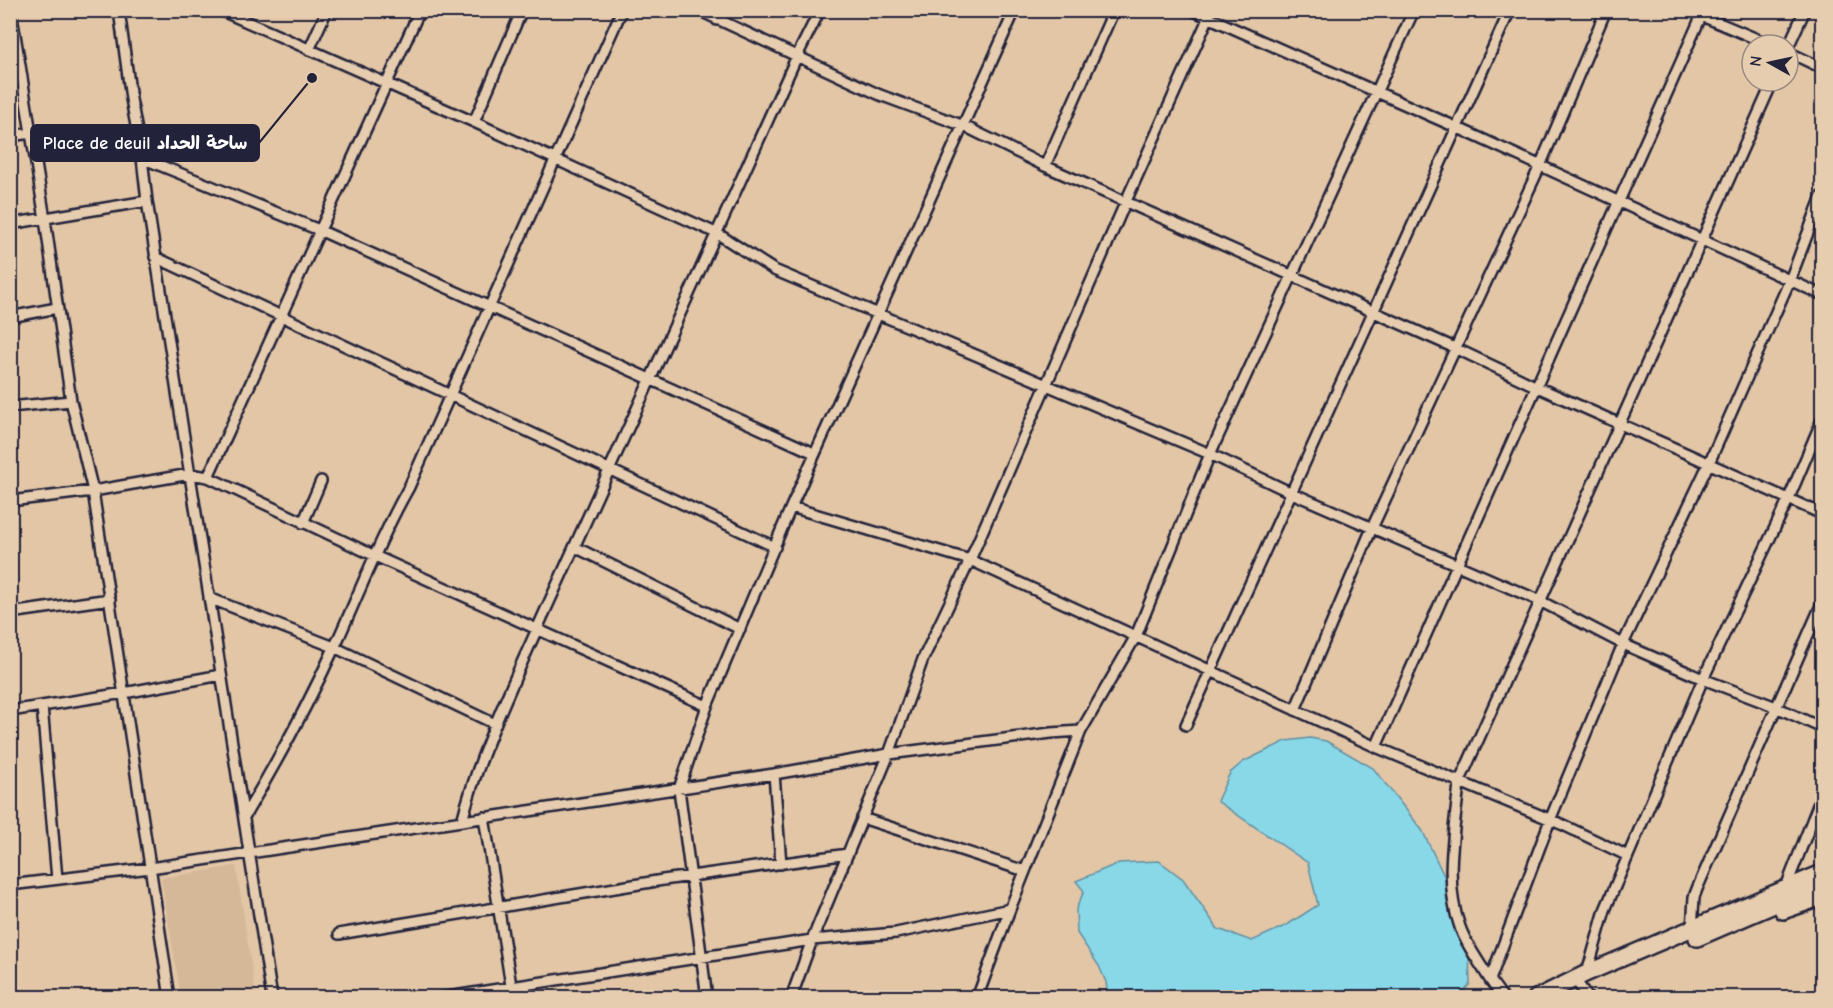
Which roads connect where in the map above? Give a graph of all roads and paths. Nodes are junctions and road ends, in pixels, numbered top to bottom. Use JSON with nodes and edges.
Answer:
{"nodes":[{"id":1,"x":11,"y":10,"type":"edge"},
{"id":2,"x":119,"y":10,"type":"edge"},
{"id":3,"x":220,"y":10,"type":"edge"},
{"id":4,"x":327,"y":10,"type":"edge"},
{"id":5,"x":420,"y":10,"type":"edge"},
{"id":6,"x":522,"y":10,"type":"edge"},
{"id":7,"x":622,"y":10,"type":"edge"},
{"id":8,"x":698,"y":10,"type":"edge"},
{"id":9,"x":728,"y":10,"type":"edge"},
{"id":10,"x":820,"y":10,"type":"edge"},
{"id":11,"x":1015,"y":10,"type":"edge"},
{"id":12,"x":1114,"y":10,"type":"edge"},
{"id":13,"x":1192,"y":10,"type":"edge"},
{"id":14,"x":1414,"y":10,"type":"edge"},
{"id":15,"x":1510,"y":10,"type":"edge"},
{"id":16,"x":1606,"y":10,"type":"edge"},
{"id":17,"x":1688,"y":10,"type":"edge"},
{"id":18,"x":1805,"y":10,"type":"edge"},
{"id":19,"x":1210,"y":14,"type":"edge"},
{"id":20,"x":1703,"y":14,"type":"edge"},
{"id":21,"x":717,"y":20,"type":"junction"},
{"id":22,"x":1744,"y":33,"type":"edge"},
{"id":23,"x":1794,"y":33,"type":"edge"},
{"id":24,"x":309,"y":50,"type":"junction"},
{"id":25,"x":15,"y":52,"type":"edge"},
{"id":26,"x":798,"y":56,"type":"junction"},
{"id":27,"x":1800,"y":58,"type":"edge"},
{"id":28,"x":1822,"y":68,"type":"edge"},
{"id":29,"x":387,"y":84,"type":"junction"},
{"id":30,"x":1378,"y":92,"type":"junction"},
{"id":31,"x":1768,"y":93,"type":"edge"},
{"id":32,"x":474,"y":122,"type":"junction"},
{"id":33,"x":964,"y":126,"type":"junction"},
{"id":34,"x":1458,"y":128,"type":"junction"},
{"id":35,"x":31,"y":133,"type":"junction"},
{"id":36,"x":10,"y":136,"type":"edge"},
{"id":37,"x":142,"y":158,"type":"junction"},
{"id":38,"x":555,"y":159,"type":"junction"},
{"id":39,"x":1045,"y":166,"type":"junction"},
{"id":40,"x":1540,"y":166,"type":"junction"},
{"id":41,"x":1822,"y":196,"type":"edge"},
{"id":42,"x":147,"y":201,"type":"junction"},
{"id":43,"x":1126,"y":201,"type":"junction"},
{"id":44,"x":1618,"y":201,"type":"junction"},
{"id":45,"x":45,"y":219,"type":"junction"},
{"id":46,"x":10,"y":224,"type":"edge"},
{"id":47,"x":319,"y":230,"type":"junction"},
{"id":48,"x":718,"y":234,"type":"junction"},
{"id":49,"x":1702,"y":240,"type":"junction"},
{"id":50,"x":155,"y":257,"type":"junction"},
{"id":51,"x":1291,"y":276,"type":"junction"},
{"id":52,"x":1790,"y":280,"type":"junction"},
{"id":53,"x":1822,"y":295,"type":"edge"},
{"id":54,"x":489,"y":307,"type":"junction"},
{"id":55,"x":57,"y":308,"type":"junction"},
{"id":56,"x":1374,"y":312,"type":"junction"},
{"id":57,"x":878,"y":314,"type":"junction"},
{"id":58,"x":282,"y":316,"type":"junction"},
{"id":59,"x":10,"y":317,"type":"edge"},
{"id":60,"x":1455,"y":348,"type":"junction"},
{"id":61,"x":651,"y":380,"type":"junction"},
{"id":62,"x":1046,"y":385,"type":"junction"},
{"id":63,"x":1535,"y":387,"type":"junction"},
{"id":64,"x":450,"y":395,"type":"junction"},
{"id":65,"x":71,"y":401,"type":"junction"},
{"id":66,"x":10,"y":407,"type":"edge"},
{"id":67,"x":1822,"y":420,"type":"edge"},
{"id":68,"x":1620,"y":424,"type":"junction"},
{"id":69,"x":814,"y":453,"type":"junction"},
{"id":70,"x":1210,"y":454,"type":"junction"},
{"id":71,"x":1709,"y":463,"type":"junction"},
{"id":72,"x":610,"y":470,"type":"junction"},
{"id":73,"x":190,"y":474,"type":"junction"},
{"id":74,"x":208,"y":477,"type":"junction"},
{"id":75,"x":321,"y":481,"type":"dead end"},
{"id":76,"x":93,"y":491,"type":"junction"},
{"id":77,"x":1292,"y":493,"type":"junction"},
{"id":78,"x":1789,"y":498,"type":"junction"},
{"id":79,"x":10,"y":501,"type":"edge"},
{"id":80,"x":791,"y":507,"type":"junction"},
{"id":81,"x":1822,"y":514,"type":"edge"},
{"id":82,"x":303,"y":523,"type":"junction"},
{"id":83,"x":1372,"y":528,"type":"junction"},
{"id":84,"x":575,"y":547,"type":"junction"},
{"id":85,"x":775,"y":547,"type":"junction"},
{"id":86,"x":375,"y":556,"type":"junction"},
{"id":87,"x":970,"y":560,"type":"junction"},
{"id":88,"x":1456,"y":564,"type":"junction"},
{"id":89,"x":209,"y":598,"type":"junction"},
{"id":90,"x":110,"y":599,"type":"junction"},
{"id":91,"x":1540,"y":601,"type":"junction"},
{"id":92,"x":1822,"y":603,"type":"edge"},
{"id":93,"x":10,"y":613,"type":"edge"},
{"id":94,"x":537,"y":629,"type":"junction"},
{"id":95,"x":740,"y":629,"type":"junction"},
{"id":96,"x":1136,"y":636,"type":"junction"},
{"id":97,"x":1623,"y":644,"type":"junction"},
{"id":98,"x":334,"y":648,"type":"junction"},
{"id":99,"x":1212,"y":671,"type":"junction"},
{"id":100,"x":221,"y":675,"type":"junction"},
{"id":101,"x":1704,"y":679,"type":"junction"},
{"id":102,"x":124,"y":693,"type":"junction"},
{"id":103,"x":42,"y":706,"type":"junction"},
{"id":104,"x":708,"y":706,"type":"junction"},
{"id":105,"x":1776,"y":707,"type":"junction"},
{"id":106,"x":1295,"y":710,"type":"junction"},
{"id":107,"x":10,"y":711,"type":"edge"},
{"id":108,"x":495,"y":724,"type":"junction"},
{"id":109,"x":1186,"y":725,"type":"dead end"},
{"id":110,"x":1822,"y":728,"type":"edge"},
{"id":111,"x":1081,"y":731,"type":"junction"},
{"id":112,"x":1376,"y":747,"type":"junction"},
{"id":113,"x":889,"y":754,"type":"junction"},
{"id":114,"x":774,"y":774,"type":"junction"},
{"id":115,"x":1459,"y":783,"type":"junction"},
{"id":116,"x":679,"y":789,"type":"junction"},
{"id":117,"x":1822,"y":795,"type":"edge"},
{"id":118,"x":243,"y":817,"type":"junction"},
{"id":119,"x":484,"y":818,"type":"junction"},
{"id":120,"x":862,"y":818,"type":"junction"},
{"id":121,"x":1550,"y":820,"type":"junction"},
{"id":122,"x":462,"y":821,"type":"junction"},
{"id":123,"x":249,"y":852,"type":"junction"},
{"id":124,"x":848,"y":854,"type":"junction"},
{"id":125,"x":1628,"y":856,"type":"junction"},
{"id":126,"x":1822,"y":863,"type":"edge"},
{"id":127,"x":781,"y":864,"type":"junction"},
{"id":128,"x":150,"y":868,"type":"junction"},
{"id":129,"x":1025,"y":871,"type":"junction"},
{"id":130,"x":1822,"y":873,"type":"edge"},
{"id":131,"x":690,"y":877,"type":"junction"},
{"id":132,"x":57,"y":879,"type":"junction"},
{"id":133,"x":1822,"y":884,"type":"edge"},
{"id":134,"x":10,"y":885,"type":"edge"},
{"id":135,"x":1785,"y":886,"type":"junction"},
{"id":136,"x":1822,"y":897,"type":"edge"},
{"id":137,"x":499,"y":908,"type":"junction"},
{"id":138,"x":1010,"y":909,"type":"junction"},
{"id":139,"x":1744,"y":919,"type":"junction"},
{"id":140,"x":1692,"y":930,"type":"junction"},
{"id":141,"x":339,"y":934,"type":"dead end"},
{"id":142,"x":812,"y":940,"type":"junction"},
{"id":143,"x":701,"y":956,"type":"junction"},
{"id":144,"x":1490,"y":980,"type":"junction"},
{"id":145,"x":1585,"y":985,"type":"edge"},
{"id":146,"x":511,"y":986,"type":"junction"},
{"id":147,"x":1539,"y":996,"type":"edge"},
{"id":148,"x":170,"y":998,"type":"edge"},
{"id":149,"x":272,"y":998,"type":"edge"},
{"id":150,"x":441,"y":998,"type":"edge"},
{"id":151,"x":513,"y":998,"type":"edge"},
{"id":152,"x":707,"y":998,"type":"edge"},
{"id":153,"x":791,"y":998,"type":"edge"},
{"id":154,"x":978,"y":998,"type":"edge"},
{"id":155,"x":1503,"y":998,"type":"edge"}],
"edges":[{"from":1,"to":25,"type":"street"},
{"from":2,"to":37,"type":"street"},
{"from":3,"to":24,"type":"street"},
{"from":4,"to":24,"type":"street"},
{"from":5,"to":29,"type":"street"},
{"from":6,"to":32,"type":"street"},
{"from":7,"to":38,"type":"street"},
{"from":8,"to":21,"type":"street"},
{"from":9,"to":21,"type":"street"},
{"from":10,"to":26,"type":"street"},
{"from":11,"to":33,"type":"street"},
{"from":12,"to":39,"type":"street"},
{"from":13,"to":19,"type":"street"},
{"from":14,"to":30,"type":"street"},
{"from":15,"to":34,"type":"street"},
{"from":16,"to":40,"type":"street"},
{"from":17,"to":20,"type":"street"},
{"from":18,"to":23,"type":"street"},
{"from":19,"to":30,"type":"street"},
{"from":19,"to":43,"type":"street"},
{"from":20,"to":22,"type":"street"},
{"from":20,"to":44,"type":"street"},
{"from":21,"to":26,"type":"street"},
{"from":24,"to":29,"type":"street"},
{"from":25,"to":35,"type":"street"},
{"from":26,"to":33,"type":"street"},
{"from":26,"to":48,"type":"street"},
{"from":27,"to":28,"type":"street"},
{"from":29,"to":32,"type":"street"},
{"from":29,"to":47,"type":"street"},
{"from":30,"to":34,"type":"street"},
{"from":30,"to":51,"type":"street"},
{"from":31,"to":49,"type":"street"},
{"from":32,"to":38,"type":"street"},
{"from":33,"to":39,"type":"street"},
{"from":33,"to":57,"type":"street"},
{"from":34,"to":40,"type":"street"},
{"from":34,"to":56,"type":"street"},
{"from":35,"to":36,"type":"street"},
{"from":35,"to":45,"type":"street"},
{"from":37,"to":42,"type":"street"},
{"from":37,"to":47,"type":"street"},
{"from":38,"to":48,"type":"street"},
{"from":38,"to":54,"type":"street"},
{"from":39,"to":43,"type":"street"},
{"from":40,"to":44,"type":"street"},
{"from":40,"to":60,"type":"street"},
{"from":41,"to":52,"type":"street"},
{"from":42,"to":45,"type":"street"},
{"from":42,"to":50,"type":"street"},
{"from":43,"to":51,"type":"street"},
{"from":43,"to":62,"type":"street"},
{"from":44,"to":49,"type":"street"},
{"from":44,"to":63,"type":"street"},
{"from":45,"to":46,"type":"street"},
{"from":45,"to":55,"type":"street"},
{"from":47,"to":54,"type":"street"},
{"from":47,"to":58,"type":"street"},
{"from":48,"to":57,"type":"street"},
{"from":48,"to":61,"type":"street"},
{"from":49,"to":52,"type":"street"},
{"from":49,"to":68,"type":"street"},
{"from":50,"to":58,"type":"street"},
{"from":50,"to":73,"type":"street"},
{"from":51,"to":56,"type":"street"},
{"from":51,"to":70,"type":"street"},
{"from":52,"to":53,"type":"street"},
{"from":52,"to":71,"type":"street"},
{"from":54,"to":61,"type":"street"},
{"from":54,"to":64,"type":"street"},
{"from":55,"to":59,"type":"street"},
{"from":55,"to":65,"type":"street"},
{"from":56,"to":60,"type":"street"},
{"from":56,"to":77,"type":"street"},
{"from":57,"to":62,"type":"street"},
{"from":57,"to":69,"type":"street"},
{"from":58,"to":64,"type":"street"},
{"from":58,"to":74,"type":"street"},
{"from":60,"to":63,"type":"street"},
{"from":60,"to":83,"type":"street"},
{"from":61,"to":69,"type":"street"},
{"from":61,"to":72,"type":"street"},
{"from":62,"to":70,"type":"street"},
{"from":62,"to":87,"type":"street"},
{"from":63,"to":68,"type":"street"},
{"from":63,"to":88,"type":"street"},
{"from":64,"to":72,"type":"street"},
{"from":64,"to":86,"type":"street"},
{"from":65,"to":66,"type":"street"},
{"from":65,"to":76,"type":"street"},
{"from":67,"to":78,"type":"street"},
{"from":68,"to":71,"type":"street"},
{"from":68,"to":91,"type":"street"},
{"from":69,"to":80,"type":"street"},
{"from":70,"to":77,"type":"street"},
{"from":70,"to":96,"type":"street"},
{"from":71,"to":78,"type":"street"},
{"from":71,"to":97,"type":"street"},
{"from":72,"to":84,"type":"street"},
{"from":72,"to":85,"type":"street"},
{"from":73,"to":74,"type":"street"},
{"from":73,"to":76,"type":"street"},
{"from":73,"to":89,"type":"street"},
{"from":74,"to":82,"type":"street"},
{"from":75,"to":82,"type":"street"},
{"from":76,"to":79,"type":"street"},
{"from":76,"to":90,"type":"street"},
{"from":77,"to":83,"type":"street"},
{"from":77,"to":99,"type":"street"},
{"from":78,"to":81,"type":"street"},
{"from":78,"to":101,"type":"street"},
{"from":80,"to":85,"type":"street"},
{"from":80,"to":87,"type":"street"},
{"from":82,"to":86,"type":"street"},
{"from":83,"to":88,"type":"street"},
{"from":83,"to":106,"type":"street"},
{"from":84,"to":94,"type":"street"},
{"from":84,"to":95,"type":"street"},
{"from":85,"to":95,"type":"street"},
{"from":86,"to":94,"type":"street"},
{"from":86,"to":98,"type":"street"},
{"from":87,"to":96,"type":"street"},
{"from":87,"to":113,"type":"street"},
{"from":88,"to":91,"type":"street"},
{"from":88,"to":112,"type":"street"},
{"from":89,"to":98,"type":"street"},
{"from":89,"to":100,"type":"street"},
{"from":90,"to":93,"type":"street"},
{"from":90,"to":102,"type":"street"},
{"from":91,"to":97,"type":"street"},
{"from":91,"to":115,"type":"street"},
{"from":92,"to":105,"type":"street"},
{"from":94,"to":104,"type":"street"},
{"from":94,"to":108,"type":"street"},
{"from":95,"to":104,"type":"street"},
{"from":96,"to":99,"type":"street"},
{"from":96,"to":111,"type":"street"},
{"from":97,"to":101,"type":"street"},
{"from":97,"to":121,"type":"street"},
{"from":98,"to":108,"type":"street"},
{"from":98,"to":118,"type":"street"},
{"from":99,"to":106,"type":"street"},
{"from":99,"to":109,"type":"street"},
{"from":100,"to":102,"type":"street"},
{"from":100,"to":118,"type":"street"},
{"from":101,"to":105,"type":"street"},
{"from":101,"to":125,"type":"street"},
{"from":102,"to":103,"type":"street"},
{"from":102,"to":128,"type":"street"},
{"from":103,"to":107,"type":"street"},
{"from":103,"to":132,"type":"street"},
{"from":104,"to":116,"type":"street"},
{"from":105,"to":110,"type":"street"},
{"from":105,"to":140,"type":"street"},
{"from":106,"to":112,"type":"street"},
{"from":108,"to":122,"type":"street"},
{"from":111,"to":113,"type":"street"},
{"from":111,"to":129,"type":"street"},
{"from":112,"to":115,"type":"street"},
{"from":113,"to":114,"type":"street"},
{"from":113,"to":120,"type":"street"},
{"from":114,"to":116,"type":"street"},
{"from":114,"to":127,"type":"street"},
{"from":115,"to":121,"type":"street"},
{"from":115,"to":144,"type":"street"},
{"from":116,"to":119,"type":"street"},
{"from":116,"to":131,"type":"street"},
{"from":117,"to":135,"type":"street"},
{"from":118,"to":123,"type":"street"},
{"from":119,"to":122,"type":"street"},
{"from":119,"to":137,"type":"street"},
{"from":120,"to":124,"type":"street"},
{"from":120,"to":129,"type":"street"},
{"from":121,"to":125,"type":"street"},
{"from":121,"to":144,"type":"street"},
{"from":122,"to":123,"type":"street"},
{"from":123,"to":128,"type":"street"},
{"from":123,"to":149,"type":"street"},
{"from":124,"to":127,"type":"street"},
{"from":124,"to":142,"type":"street"},
{"from":125,"to":145,"type":"street"},
{"from":126,"to":135,"type":"highway"},
{"from":127,"to":131,"type":"street"},
{"from":128,"to":132,"type":"street"},
{"from":128,"to":148,"type":"street"},
{"from":129,"to":138,"type":"street"},
{"from":130,"to":135,"type":"highway"},
{"from":131,"to":137,"type":"street"},
{"from":131,"to":143,"type":"street"},
{"from":132,"to":134,"type":"street"},
{"from":133,"to":139,"type":"highway"},
{"from":135,"to":140,"type":"highway"},
{"from":136,"to":139,"type":"highway"},
{"from":137,"to":141,"type":"street"},
{"from":137,"to":146,"type":"street"},
{"from":138,"to":142,"type":"street"},
{"from":138,"to":154,"type":"street"},
{"from":139,"to":145,"type":"highway"},
{"from":140,"to":145,"type":"highway"},
{"from":142,"to":143,"type":"street"},
{"from":142,"to":153,"type":"street"},
{"from":143,"to":146,"type":"street"},
{"from":143,"to":152,"type":"street"},
{"from":144,"to":155,"type":"street"},
{"from":145,"to":147,"type":"highway"},
{"from":146,"to":150,"type":"street"},
{"from":146,"to":151,"type":"street"}]}
